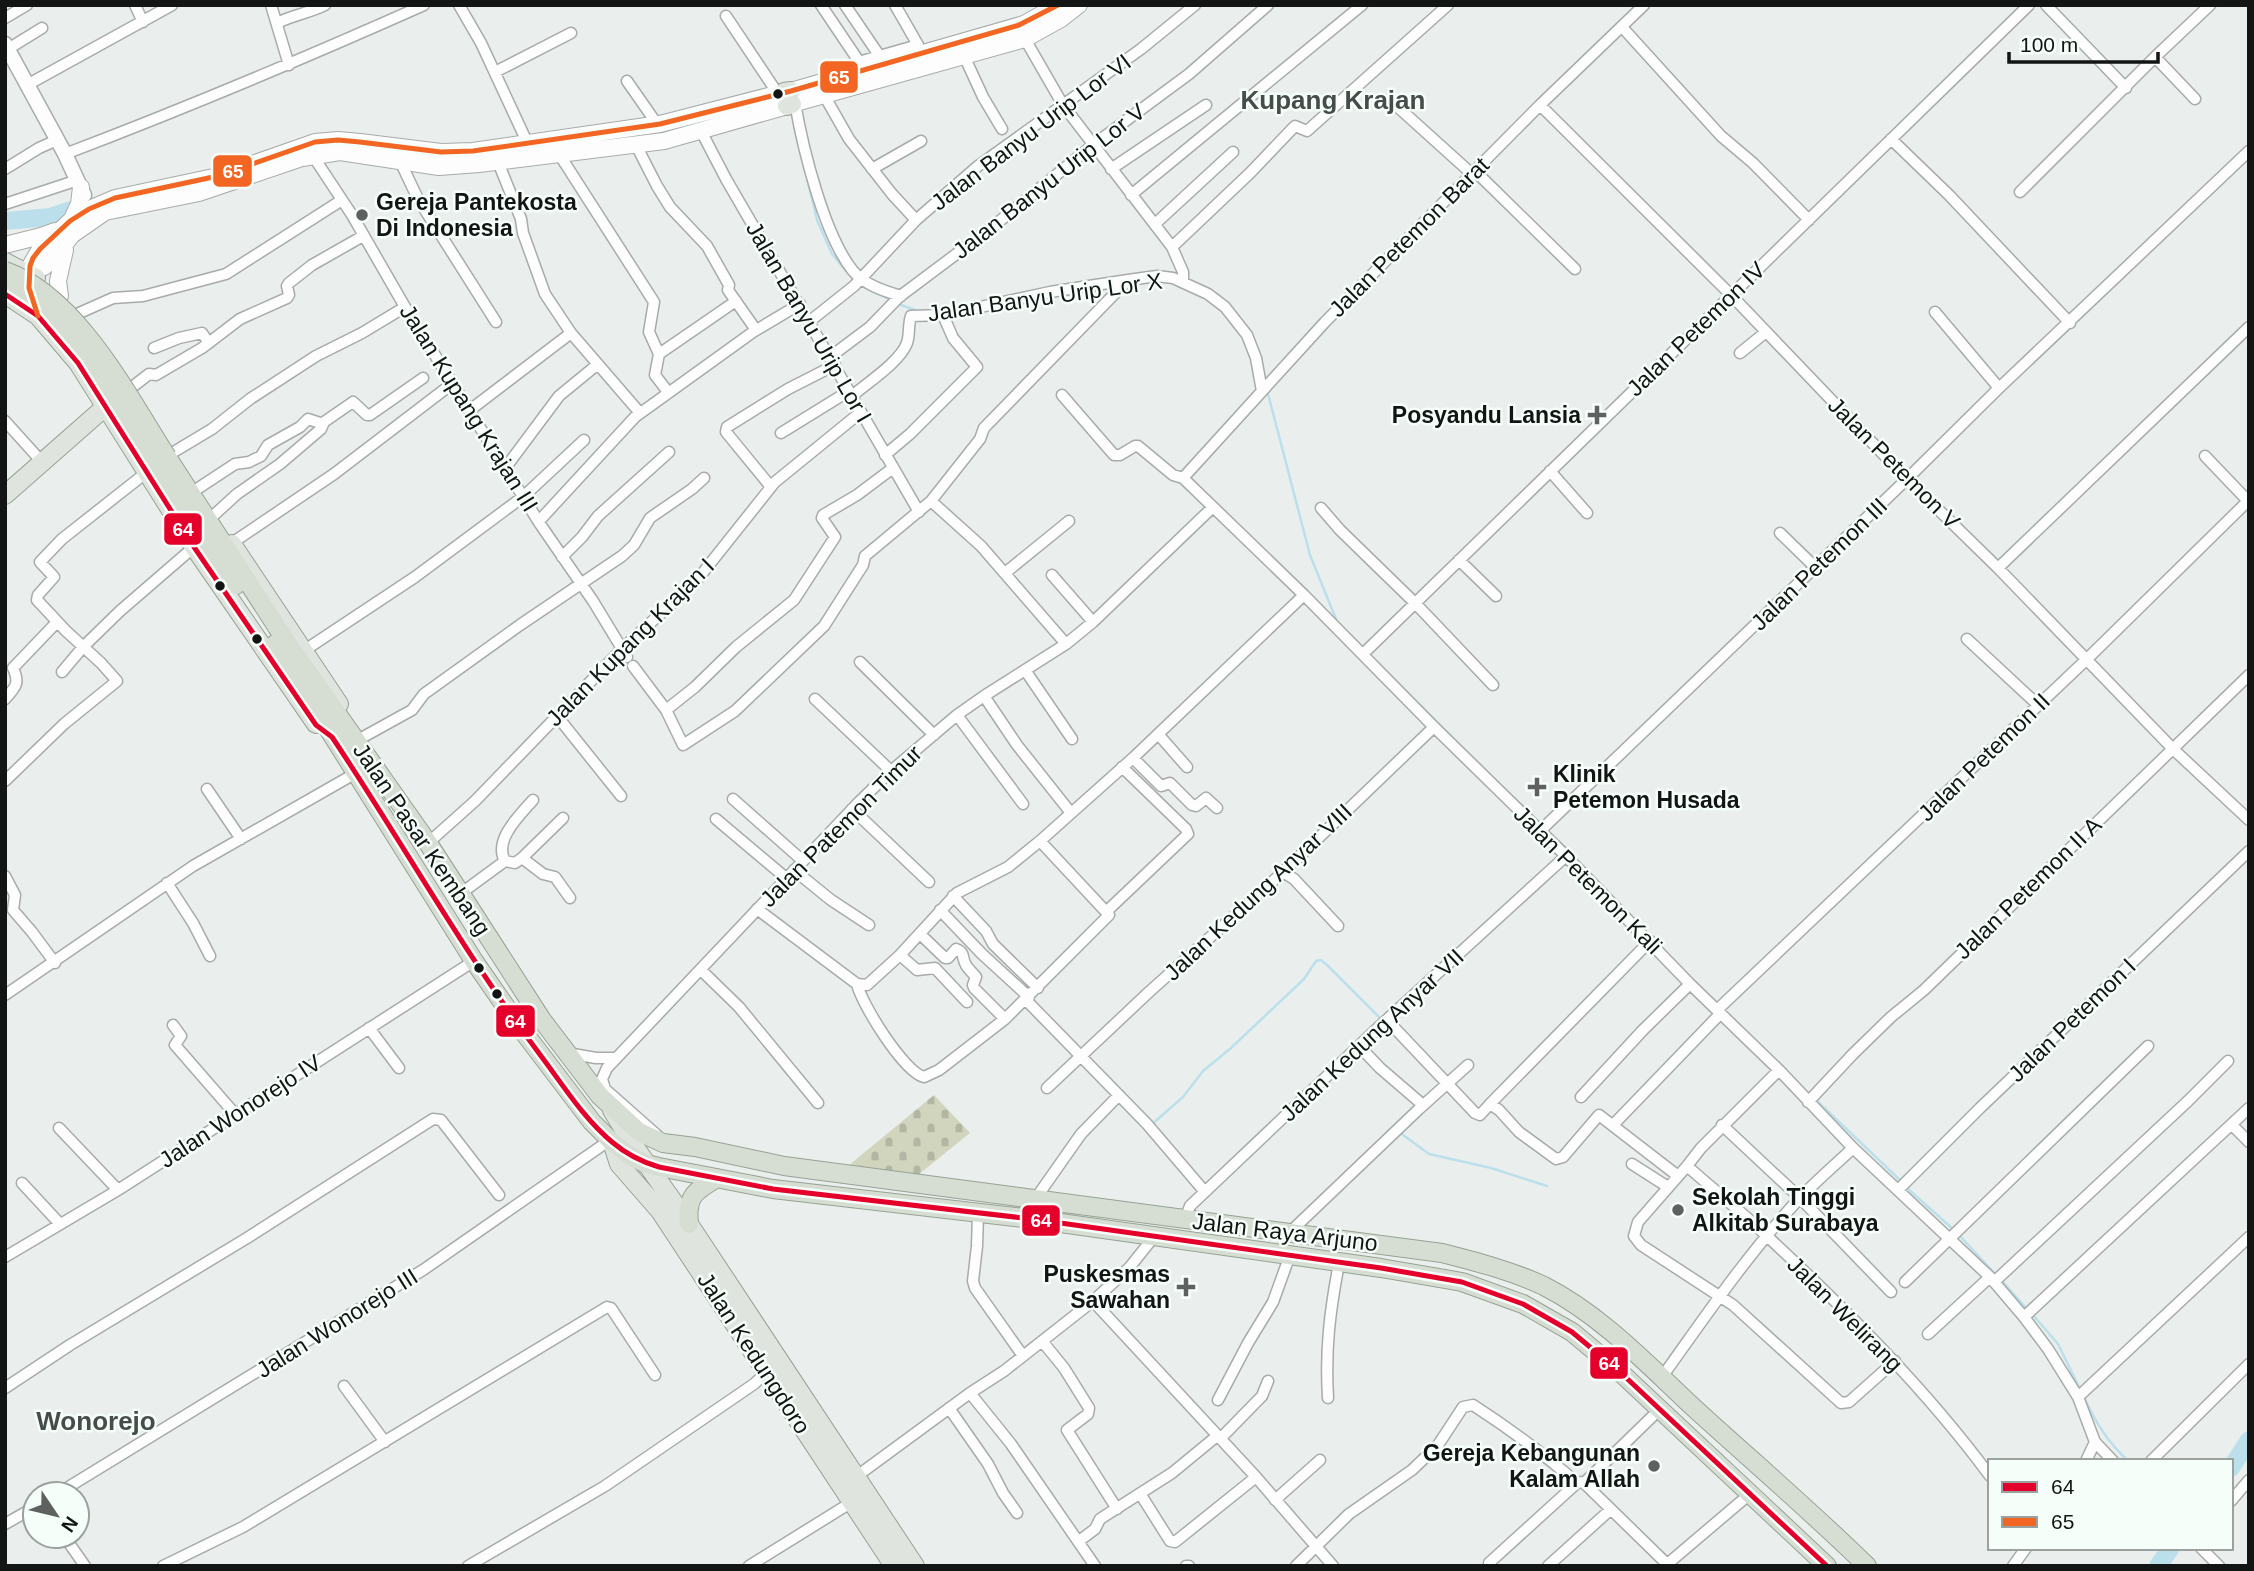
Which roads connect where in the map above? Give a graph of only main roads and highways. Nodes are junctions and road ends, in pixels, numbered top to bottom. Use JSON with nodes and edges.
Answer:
{"nodes":[{"id":1,"x":1079,"y":5,"type":"edge"},
{"id":2,"x":1056,"y":6,"type":"edge"},
{"id":3,"x":788,"y":98,"type":"junction"},
{"id":4,"x":106,"y":201,"type":"junction"},
{"id":5,"x":76,"y":223,"type":"junction"},
{"id":6,"x":5,"y":245,"type":"edge"},
{"id":7,"x":5,"y":262,"type":"edge"},
{"id":8,"x":5,"y":271,"type":"edge"},
{"id":9,"x":29,"y":274,"type":"junction"},
{"id":10,"x":5,"y":283,"type":"edge"},
{"id":11,"x":5,"y":294,"type":"edge"},
{"id":12,"x":62,"y":298,"type":"junction"},
{"id":13,"x":36,"y":312,"type":"junction"},
{"id":14,"x":119,"y":368,"type":"junction"},
{"id":15,"x":105,"y":407,"type":"junction"},
{"id":16,"x":157,"y":427,"type":"junction"},
{"id":17,"x":130,"y":445,"type":"junction"},
{"id":18,"x":5,"y":495,"type":"edge"},
{"id":19,"x":291,"y":648,"type":"junction"},
{"id":20,"x":345,"y":735,"type":"junction"},
{"id":21,"x":610,"y":1107,"type":"junction"},
{"id":22,"x":611,"y":1141,"type":"junction"},
{"id":23,"x":646,"y":1164,"type":"junction"},
{"id":24,"x":717,"y":1178,"type":"junction"},
{"id":25,"x":1036,"y":1198,"type":"junction"},
{"id":26,"x":1013,"y":1217,"type":"junction"},
{"id":27,"x":1043,"y":1221,"type":"junction"},
{"id":28,"x":689,"y":1224,"type":"junction"},
{"id":29,"x":1792,"y":1495,"type":"junction"},
{"id":30,"x":1774,"y":1515,"type":"junction"},
{"id":31,"x":894,"y":1566,"type":"edge"},
{"id":32,"x":915,"y":1566,"type":"edge"},
{"id":33,"x":1827,"y":1566,"type":"edge"},
{"id":34,"x":1867,"y":1566,"type":"edge"}],
"edges":[{"from":1,"to":3,"type":"main road"},
{"from":2,"to":3,"type":"main road"},
{"from":3,"to":4,"type":"main road"},
{"from":3,"to":5,"type":"main road"},
{"from":4,"to":5,"type":"main road"},
{"from":4,"to":5,"type":"main road"},
{"from":5,"to":6,"type":"main road"},
{"from":5,"to":9,"type":"main road"},
{"from":5,"to":12,"type":"main road"},
{"from":7,"to":9,"type":"main road","name":"Jalan Pasar Kembang"},
{"from":8,"to":19,"type":"highway","bridge":true},
{"from":9,"to":10,"type":"main road"},
{"from":9,"to":12,"type":"main road","name":"Jalan Pasar Kembang"},
{"from":9,"to":13,"type":"main road"},
{"from":10,"to":19,"type":"highway","bridge":true},
{"from":11,"to":13,"type":"main road","name":"Jalan Pasar Kembang"},
{"from":12,"to":13,"type":"main road"},
{"from":12,"to":14,"type":"main road","name":"Jalan Pasar Kembang"},
{"from":13,"to":15,"type":"main road","name":"Jalan Pasar Kembang"},
{"from":14,"to":15,"type":"main road"},
{"from":14,"to":16,"type":"main road","name":"Jalan Pasar Kembang"},
{"from":15,"to":17,"type":"main road","name":"Jalan Pasar Kembang"},
{"from":15,"to":18,"type":"main road"},
{"from":16,"to":17,"type":"main road"},
{"from":16,"to":19,"type":"main road","name":"Jalan Pasar Kembang"},
{"from":17,"to":20,"type":"main road","name":"Jalan Pasar Kembang"},
{"from":19,"to":20,"type":"highway"},
{"from":19,"to":20,"type":"main road","name":"Jalan Pasar Kembang"},
{"from":20,"to":21,"type":"highway","name":"Jalan Pasar Kembang"},
{"from":20,"to":22,"type":"highway","name":"Jalan Pasar Kembang"},
{"from":21,"to":23,"type":"main road","name":"Jalan Pasar Kembang"},
{"from":21,"to":25,"type":"highway","name":"Jalan Raya Arjuno"},
{"from":22,"to":23,"type":"highway","name":"Jalan Raya Arjuno"},
{"from":22,"to":31,"type":"main road","name":"Jalan Kedungdoro"},
{"from":23,"to":24,"type":"highway","name":"Jalan Raya Arjuno"},
{"from":23,"to":28,"type":"main road","name":"Jalan Kedungdoro"},
{"from":24,"to":26,"type":"highway","name":"Jalan Raya Arjuno"},
{"from":24,"to":28,"type":"highway"},
{"from":25,"to":26,"type":"highway"},
{"from":25,"to":27,"type":"highway"},
{"from":25,"to":29,"type":"highway","name":"Jalan Raya Arjuno"},
{"from":26,"to":27,"type":"highway","name":"Jalan Raya Arjuno"},
{"from":27,"to":30,"type":"highway","name":"Jalan Raya Arjuno"},
{"from":28,"to":32,"type":"main road","name":"Jalan Kedungdoro"},
{"from":29,"to":30,"type":"highway"},
{"from":29,"to":34,"type":"highway","name":"Jalan Raya Arjuno"},
{"from":30,"to":33,"type":"highway","name":"Jalan Raya Arjuno"}]}
